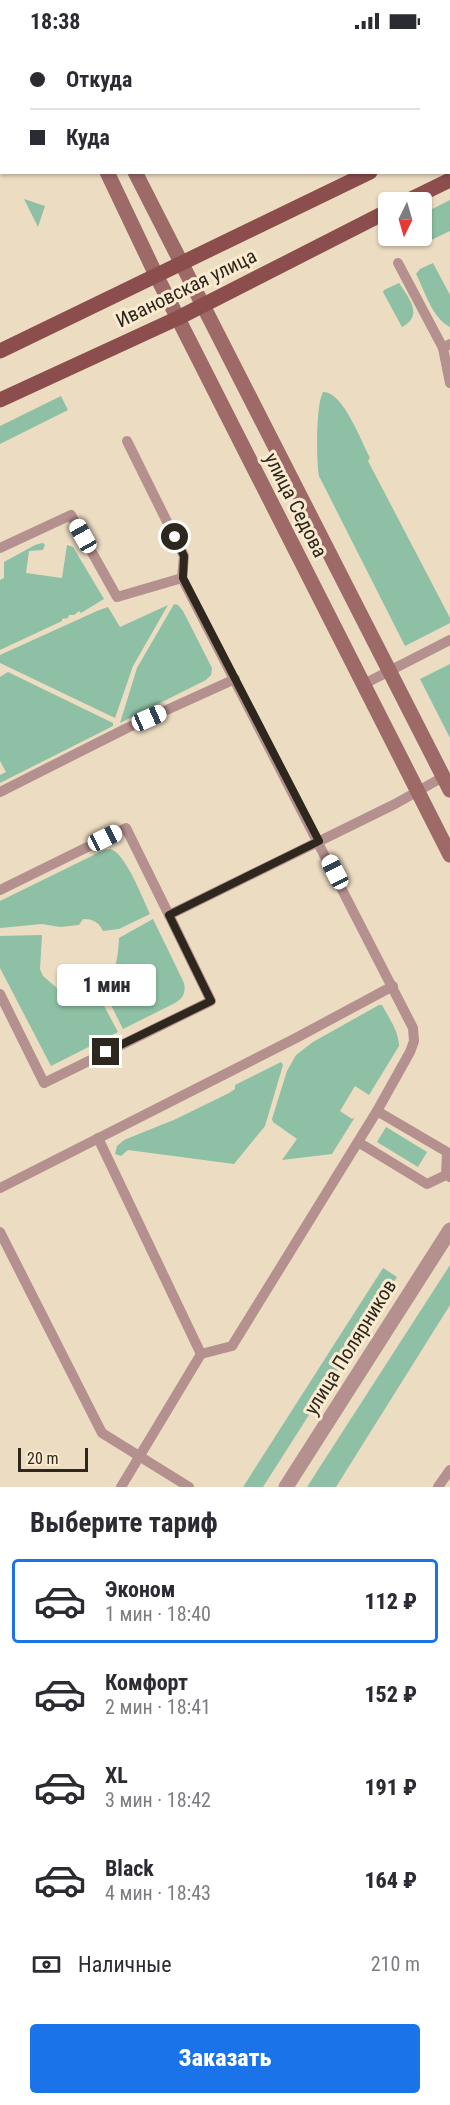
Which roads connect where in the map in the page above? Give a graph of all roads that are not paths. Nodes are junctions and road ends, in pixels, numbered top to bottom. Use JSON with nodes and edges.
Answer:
{"nodes":[{"id":1,"x":107,"y":174,"type":"edge"},
{"id":2,"x":136,"y":174,"type":"edge"},
{"id":3,"x":366,"y":174,"type":"edge"},
{"id":4,"x":450,"y":180,"type":"edge"},
{"id":5,"x":425,"y":192,"type":"edge"},
{"id":6,"x":378,"y":216,"type":"edge"},
{"id":7,"x":182,"y":263,"type":"junction"},
{"id":8,"x":398,"y":263,"type":"dead end"},
{"id":9,"x":157,"y":277,"type":"junction"},
{"id":10,"x":204,"y":304,"type":"junction"},
{"id":11,"x":178,"y":318,"type":"junction"},
{"id":12,"x":447,"y":346,"type":"edge"},
{"id":13,"x":0,"y":351,"type":"edge"},
{"id":14,"x":450,"y":382,"type":"edge"},
{"id":15,"x":0,"y":400,"type":"edge"},
{"id":16,"x":127,"y":441,"type":"dead end"},
{"id":17,"x":0,"y":548,"type":"edge"},
{"id":18,"x":183,"y":578,"type":"junction"},
{"id":19,"x":450,"y":640,"type":"edge"},
{"id":20,"x":391,"y":671,"type":"junction"},
{"id":21,"x":235,"y":679,"type":"junction"},
{"id":22,"x":364,"y":684,"type":"junction"},
{"id":23,"x":447,"y":784,"type":"edge"},
{"id":24,"x":417,"y":790,"type":"junction"},
{"id":25,"x":0,"y":792,"type":"edge"},
{"id":26,"x":319,"y":841,"type":"junction"},
{"id":27,"x":450,"y":855,"type":"edge"},
{"id":28,"x":0,"y":890,"type":"edge"},
{"id":29,"x":169,"y":915,"type":"junction"},
{"id":30,"x":393,"y":987,"type":"junction"},
{"id":31,"x":0,"y":994,"type":"edge"},
{"id":32,"x":377,"y":1111,"type":"junction"},
{"id":33,"x":98,"y":1138,"type":"junction"},
{"id":34,"x":358,"y":1142,"type":"junction"},
{"id":35,"x":448,"y":1176,"type":"edge"},
{"id":36,"x":0,"y":1188,"type":"edge"},
{"id":37,"x":450,"y":1230,"type":"edge"},
{"id":38,"x":0,"y":1232,"type":"edge"},
{"id":39,"x":201,"y":1354,"type":"junction"},
{"id":40,"x":140,"y":1457,"type":"junction"},
{"id":41,"x":450,"y":1470,"type":"edge"},
{"id":42,"x":121,"y":1487,"type":"edge"},
{"id":43,"x":189,"y":1487,"type":"edge"},
{"id":44,"x":286,"y":1487,"type":"edge"},
{"id":45,"x":438,"y":1487,"type":"edge"}],
"edges":[{"from":1,"to":9,"type":"main road","name":"улица Седова"},
{"from":2,"to":7,"type":"main road","name":"улица Седова"},
{"from":3,"to":7,"type":"main road","name":"Ивановская улица"},
{"from":4,"to":5,"type":"main road"},
{"from":6,"to":10,"type":"main road","name":"Ивановская улица"},
{"from":7,"to":9,"type":"main road","name":"Ивановская улица"},
{"from":7,"to":10,"type":"main road","name":"улица Седова"},
{"from":8,"to":12,"type":"lane"},
{"from":9,"to":11,"type":"main road","name":"улица Седова"},
{"from":9,"to":13,"type":"main road","name":"Ивановская улица"},
{"from":10,"to":11,"type":"main road","name":"Ивановская улица"},
{"from":10,"to":20,"type":"main road","name":"улица Седова"},
{"from":11,"to":15,"type":"main road","name":"Ивановская улица"},
{"from":11,"to":22,"type":"main road","name":"улица Седова"},
{"from":12,"to":14,"type":"lane"},
{"from":16,"to":18,"type":"lane"},
{"from":17,"to":18,"type":"lane"},
{"from":18,"to":21,"type":"lane"},
{"from":19,"to":20,"type":"lane"},
{"from":20,"to":22,"type":"lane"},
{"from":20,"to":23,"type":"main road","name":"улица Седова"},
{"from":21,"to":25,"type":"lane"},
{"from":21,"to":26,"type":"lane"},
{"from":22,"to":24,"type":"main road","name":"улица Седова"},
{"from":23,"to":24,"type":"lane"},
{"from":24,"to":26,"type":"lane"},
{"from":24,"to":27,"type":"main road","name":"улица Седова"},
{"from":26,"to":29,"type":"lane"},
{"from":26,"to":30,"type":"lane"},
{"from":28,"to":29,"type":"lane"},
{"from":29,"to":31,"type":"lane"},
{"from":30,"to":32,"type":"lane"},
{"from":30,"to":33,"type":"lane"},
{"from":32,"to":34,"type":"lane"},
{"from":32,"to":35,"type":"lane"},
{"from":33,"to":36,"type":"lane"},
{"from":33,"to":39,"type":"lane"},
{"from":34,"to":35,"type":"lane"},
{"from":34,"to":39,"type":"lane"},
{"from":37,"to":44,"type":"street","name":"улица Полярников"},
{"from":38,"to":40,"type":"lane"},
{"from":39,"to":40,"type":"lane"},
{"from":40,"to":42,"type":"lane"},
{"from":40,"to":43,"type":"lane"},
{"from":41,"to":45,"type":"lane"}]}
